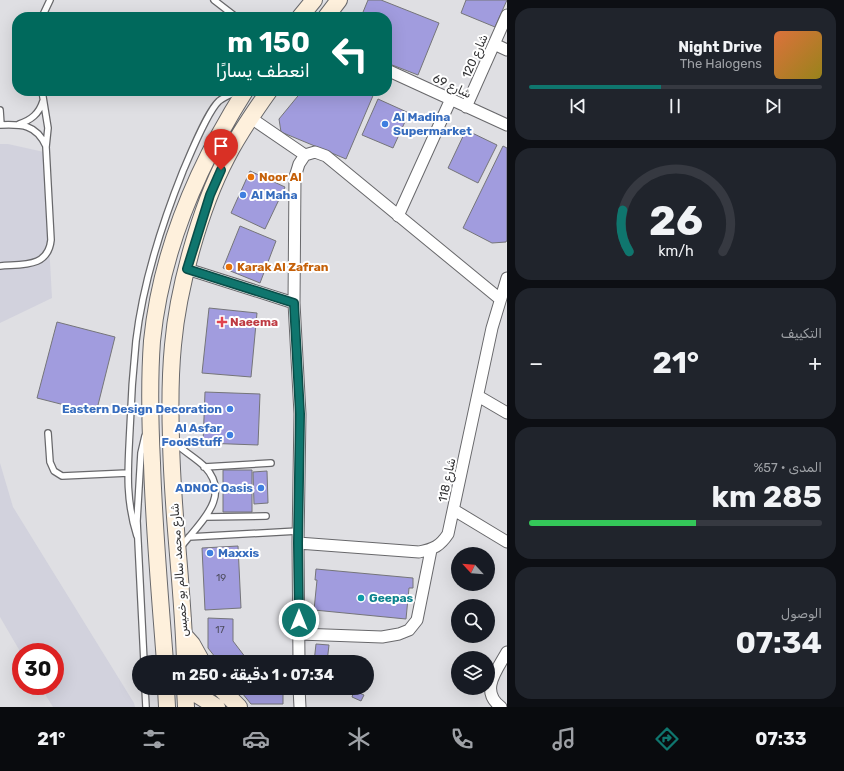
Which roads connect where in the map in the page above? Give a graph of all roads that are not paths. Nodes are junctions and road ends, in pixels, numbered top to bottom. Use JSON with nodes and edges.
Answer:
{"nodes":[{"id":1,"x":50,"y":0,"type":"edge"},
{"id":2,"x":214,"y":0,"type":"edge"},
{"id":3,"x":339,"y":0,"type":"edge"},
{"id":4,"x":44,"y":12,"type":"edge"},
{"id":5,"x":230,"y":12,"type":"edge"},
{"id":6,"x":330,"y":12,"type":"edge"},
{"id":7,"x":507,"y":15,"type":"edge"},
{"id":8,"x":494,"y":44,"type":"junction"},
{"id":9,"x":507,"y":50,"type":"edge"},
{"id":10,"x":392,"y":72,"type":"edge"},
{"id":11,"x":42,"y":96,"type":"edge"},
{"id":12,"x":228,"y":96,"type":"edge"},
{"id":13,"x":242,"y":96,"type":"edge"},
{"id":14,"x":266,"y":96,"type":"edge"},
{"id":15,"x":451,"y":99,"type":"junction"},
{"id":16,"x":43,"y":101,"type":"junction"},
{"id":17,"x":466,"y":107,"type":"junction"},
{"id":18,"x":0,"y":110,"type":"edge"},
{"id":19,"x":251,"y":118,"type":"junction"},
{"id":20,"x":16,"y":124,"type":"junction"},
{"id":21,"x":0,"y":125,"type":"edge"},
{"id":22,"x":507,"y":125,"type":"edge"},
{"id":23,"x":46,"y":147,"type":"junction"},
{"id":24,"x":305,"y":155,"type":"junction"},
{"id":25,"x":398,"y":216,"type":"junction"},
{"id":26,"x":0,"y":266,"type":"edge"},
{"id":27,"x":187,"y":269,"type":"junction"},
{"id":28,"x":507,"y":278,"type":"edge"},
{"id":29,"x":500,"y":299,"type":"junction"},
{"id":30,"x":294,"y":303,"type":"junction"},
{"id":31,"x":478,"y":396,"type":"junction"},
{"id":32,"x":507,"y":413,"type":"edge"},
{"id":33,"x":150,"y":416,"type":"junction"},
{"id":34,"x":48,"y":433,"type":"dead end"},
{"id":35,"x":170,"y":439,"type":"junction"},
{"id":36,"x":271,"y":463,"type":"dead end"},
{"id":37,"x":204,"y":467,"type":"junction"},
{"id":38,"x":128,"y":473,"type":"junction"},
{"id":39,"x":454,"y":510,"type":"junction"},
{"id":40,"x":266,"y":516,"type":"dead end"},
{"id":41,"x":206,"y":518,"type":"junction"},
{"id":42,"x":298,"y":531,"type":"junction"},
{"id":43,"x":137,"y":536,"type":"junction"},
{"id":44,"x":189,"y":537,"type":"junction"},
{"id":45,"x":507,"y":542,"type":"edge"},
{"id":46,"x":298,"y":543,"type":"junction"},
{"id":47,"x":431,"y":550,"type":"junction"},
{"id":48,"x":177,"y":552,"type":"junction"},
{"id":49,"x":299,"y":634,"type":"junction"},
{"id":50,"x":184,"y":635,"type":"junction"},
{"id":51,"x":507,"y":652,"type":"edge"},
{"id":52,"x":144,"y":655,"type":"edge"},
{"id":53,"x":164,"y":655,"type":"edge"},
{"id":54,"x":185,"y":655,"type":"edge"},
{"id":55,"x":198,"y":655,"type":"edge"},
{"id":56,"x":299,"y":655,"type":"edge"},
{"id":57,"x":145,"y":695,"type":"edge"},
{"id":58,"x":186,"y":695,"type":"edge"},
{"id":59,"x":197,"y":695,"type":"edge"},
{"id":60,"x":227,"y":695,"type":"edge"},
{"id":61,"x":146,"y":707,"type":"edge"},
{"id":62,"x":186,"y":707,"type":"edge"},
{"id":63,"x":217,"y":707,"type":"edge"},
{"id":64,"x":239,"y":707,"type":"edge"},
{"id":65,"x":501,"y":707,"type":"edge"}],
"edges":[{"from":1,"to":4,"type":"lane"},
{"from":2,"to":5,"type":"lane"},
{"from":3,"to":6,"type":"main road"},
{"from":7,"to":8,"type":"street","name":"شارع 120"},
{"from":8,"to":9,"type":"street"},
{"from":8,"to":17,"type":"street","name":"شارع 120"},
{"from":10,"to":15,"type":"street","name":"شارع 69"},
{"from":11,"to":16,"type":"lane"},
{"from":12,"to":38,"type":"lane"},
{"from":13,"to":33,"type":"main road","name":"شارع محمد سالم بو خميس"},
{"from":14,"to":19,"type":"main road","name":"شارع محمد سالم بو خميس"},
{"from":15,"to":17,"type":"street","name":"شارع 69"},
{"from":15,"to":25,"type":"street"},
{"from":16,"to":20,"type":"lane"},
{"from":16,"to":23,"type":"lane"},
{"from":17,"to":22,"type":"street","name":"شارع 69"},
{"from":18,"to":21,"type":"lane"},
{"from":19,"to":24,"type":"street"},
{"from":19,"to":27,"type":"main road","name":"شارع محمد سالم بو خميس"},
{"from":20,"to":21,"type":"lane"},
{"from":20,"to":23,"type":"lane"},
{"from":23,"to":26,"type":"lane"},
{"from":24,"to":25,"type":"street"},
{"from":24,"to":30,"type":"street"},
{"from":25,"to":29,"type":"street"},
{"from":27,"to":30,"type":"street"},
{"from":27,"to":35,"type":"main road","name":"شارع محمد سالم بو خميس"},
{"from":28,"to":29,"type":"street","name":"شارع 118"},
{"from":29,"to":31,"type":"street","name":"شارع 118"},
{"from":30,"to":42,"type":"street"},
{"from":31,"to":32,"type":"street"},
{"from":31,"to":39,"type":"street","name":"شارع 118"},
{"from":33,"to":43,"type":"lane"},
{"from":33,"to":53,"type":"main road","name":"شارع محمد سالم بو خميس"},
{"from":34,"to":38,"type":"lane"},
{"from":35,"to":37,"type":"lane"},
{"from":35,"to":48,"type":"main road","name":"شارع محمد سالم بو خميس"},
{"from":36,"to":37,"type":"lane"},
{"from":37,"to":41,"type":"lane"},
{"from":38,"to":43,"type":"lane"},
{"from":39,"to":45,"type":"street"},
{"from":39,"to":47,"type":"street","name":"شارع 118"},
{"from":40,"to":41,"type":"lane"},
{"from":41,"to":44,"type":"lane"},
{"from":42,"to":44,"type":"lane"},
{"from":42,"to":46,"type":"street"},
{"from":43,"to":52,"type":"lane"},
{"from":44,"to":48,"type":"lane"},
{"from":46,"to":47,"type":"street"},
{"from":46,"to":49,"type":"street"},
{"from":47,"to":49,"type":"street"},
{"from":48,"to":50,"type":"main road","name":"شارع محمد سالم بو خميس"},
{"from":49,"to":56,"type":"street"},
{"from":50,"to":54,"type":"main road","name":"شارع محمد سالم بو خميس"},
{"from":50,"to":55,"type":"main road"},
{"from":51,"to":65,"type":"street"},
{"from":57,"to":61,"type":"lane"},
{"from":58,"to":62,"type":"main road"},
{"from":59,"to":63,"type":"main road"},
{"from":60,"to":64,"type":"main road"}]}
